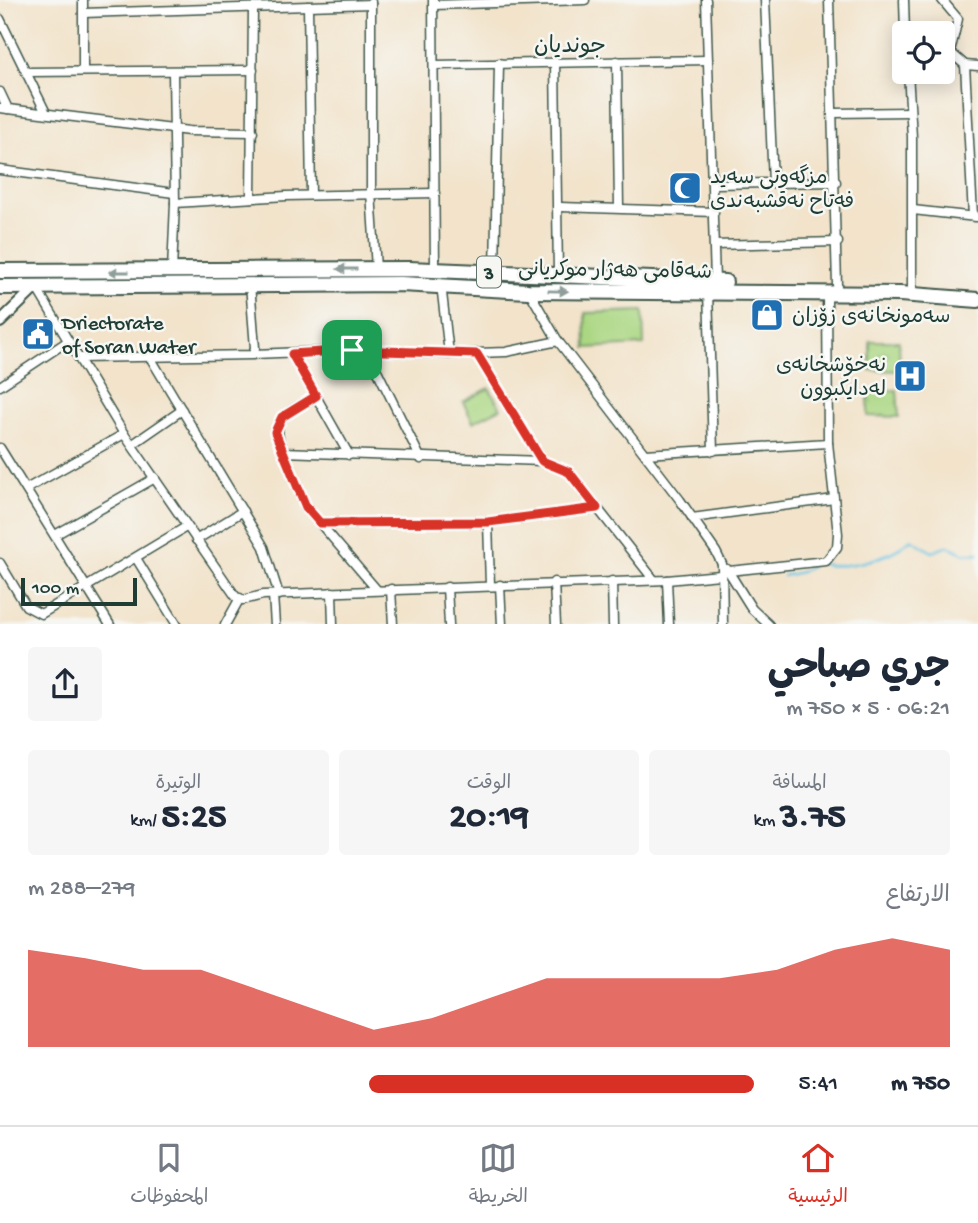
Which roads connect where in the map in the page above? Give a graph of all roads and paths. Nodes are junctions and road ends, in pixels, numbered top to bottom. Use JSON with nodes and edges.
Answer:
{"nodes":[{"id":1,"x":83,"y":0,"type":"edge"},
{"id":2,"x":145,"y":0,"type":"edge"},
{"id":3,"x":585,"y":0,"type":"edge"},
{"id":4,"x":706,"y":0,"type":"edge"},
{"id":5,"x":765,"y":0,"type":"edge"},
{"id":6,"x":829,"y":0,"type":"edge"},
{"id":7,"x":904,"y":0,"type":"edge"},
{"id":8,"x":942,"y":0,"type":"edge"},
{"id":9,"x":371,"y":2,"type":"edge"},
{"id":10,"x":433,"y":3,"type":"edge"},
{"id":11,"x":202,"y":5,"type":"edge"},
{"id":12,"x":308,"y":6,"type":"junction"},
{"id":13,"x":253,"y":8,"type":"junction"},
{"id":14,"x":145,"y":10,"type":"junction"},
{"id":15,"x":83,"y":13,"type":"junction"},
{"id":16,"x":0,"y":19,"type":"edge"},
{"id":17,"x":905,"y":21,"type":"edge"},
{"id":18,"x":955,"y":28,"type":"edge"},
{"id":19,"x":955,"y":58,"type":"edge"},
{"id":20,"x":708,"y":60,"type":"junction"},
{"id":21,"x":617,"y":61,"type":"junction"},
{"id":22,"x":555,"y":62,"type":"junction"},
{"id":23,"x":499,"y":63,"type":"junction"},
{"id":24,"x":435,"y":65,"type":"junction"},
{"id":25,"x":965,"y":65,"type":"junction"},
{"id":26,"x":978,"y":66,"type":"edge"},
{"id":27,"x":253,"y":70,"type":"junction"},
{"id":28,"x":83,"y":71,"type":"junction"},
{"id":29,"x":27,"y":72,"type":"junction"},
{"id":30,"x":173,"y":72,"type":"junction"},
{"id":31,"x":909,"y":84,"type":"edge"},
{"id":32,"x":0,"y":92,"type":"edge"},
{"id":33,"x":4,"y":108,"type":"edge"},
{"id":34,"x":911,"y":112,"type":"junction"},
{"id":35,"x":46,"y":113,"type":"junction"},
{"id":36,"x":833,"y":113,"type":"junction"},
{"id":37,"x":173,"y":129,"type":"junction"},
{"id":38,"x":253,"y":132,"type":"junction"},
{"id":39,"x":973,"y":158,"type":"edge"},
{"id":40,"x":0,"y":170,"type":"edge"},
{"id":41,"x":836,"y":182,"type":"junction"},
{"id":42,"x":773,"y":183,"type":"junction"},
{"id":43,"x":713,"y":184,"type":"junction"},
{"id":44,"x":371,"y":192,"type":"junction"},
{"id":45,"x":174,"y":193,"type":"junction"},
{"id":46,"x":435,"y":193,"type":"junction"},
{"id":47,"x":311,"y":195,"type":"junction"},
{"id":48,"x":251,"y":198,"type":"junction"},
{"id":49,"x":174,"y":203,"type":"junction"},
{"id":50,"x":559,"y":206,"type":"junction"},
{"id":51,"x":619,"y":208,"type":"junction"},
{"id":52,"x":913,"y":211,"type":"junction"},
{"id":53,"x":714,"y":212,"type":"junction"},
{"id":54,"x":975,"y":216,"type":"edge"},
{"id":55,"x":838,"y":242,"type":"junction"},
{"id":56,"x":715,"y":245,"type":"junction"},
{"id":57,"x":233,"y":268,"type":"junction"},
{"id":58,"x":376,"y":269,"type":"junction"},
{"id":59,"x":435,"y":269,"type":"junction"},
{"id":60,"x":0,"y":271,"type":"edge"},
{"id":61,"x":172,"y":271,"type":"junction"},
{"id":62,"x":495,"y":272,"type":"junction"},
{"id":63,"x":558,"y":274,"type":"junction"},
{"id":64,"x":234,"y":284,"type":"junction"},
{"id":65,"x":250,"y":284,"type":"junction"},
{"id":66,"x":441,"y":285,"type":"junction"},
{"id":67,"x":657,"y":286,"type":"junction"},
{"id":68,"x":711,"y":286,"type":"junction"},
{"id":69,"x":0,"y":287,"type":"edge"},
{"id":70,"x":36,"y":287,"type":"junction"},
{"id":71,"x":912,"y":288,"type":"junction"},
{"id":72,"x":832,"y":289,"type":"junction"},
{"id":73,"x":528,"y":290,"type":"junction"},
{"id":74,"x":978,"y":291,"type":"edge"},
{"id":75,"x":978,"y":300,"type":"edge"},
{"id":76,"x":0,"y":322,"type":"edge"},
{"id":77,"x":68,"y":341,"type":"junction"},
{"id":78,"x":558,"y":341,"type":"junction"},
{"id":79,"x":366,"y":350,"type":"junction"},
{"id":80,"x":254,"y":354,"type":"junction"},
{"id":81,"x":292,"y":354,"type":"junction"},
{"id":82,"x":449,"y":354,"type":"junction"},
{"id":83,"x":477,"y":354,"type":"junction"},
{"id":84,"x":150,"y":357,"type":"junction"},
{"id":85,"x":79,"y":358,"type":"junction"},
{"id":86,"x":0,"y":386,"type":"edge"},
{"id":87,"x":316,"y":396,"type":"junction"},
{"id":88,"x":182,"y":410,"type":"junction"},
{"id":89,"x":124,"y":434,"type":"junction"},
{"id":90,"x":828,"y":443,"type":"junction"},
{"id":91,"x":133,"y":444,"type":"junction"},
{"id":92,"x":0,"y":448,"type":"edge"},
{"id":93,"x":713,"y":451,"type":"junction"},
{"id":94,"x":283,"y":452,"type":"junction"},
{"id":95,"x":645,"y":454,"type":"junction"},
{"id":96,"x":349,"y":455,"type":"junction"},
{"id":97,"x":421,"y":459,"type":"junction"},
{"id":98,"x":542,"y":461,"type":"junction"},
{"id":99,"x":155,"y":478,"type":"junction"},
{"id":100,"x":26,"y":489,"type":"junction"},
{"id":101,"x":834,"y":499,"type":"junction"},
{"id":102,"x":597,"y":508,"type":"junction"},
{"id":103,"x":243,"y":511,"type":"junction"},
{"id":104,"x":692,"y":518,"type":"junction"},
{"id":105,"x":488,"y":522,"type":"junction"},
{"id":106,"x":320,"y":523,"type":"junction"},
{"id":107,"x":186,"y":527,"type":"junction"},
{"id":108,"x":55,"y":535,"type":"junction"},
{"id":109,"x":196,"y":540,"type":"junction"},
{"id":110,"x":136,"y":558,"type":"junction"},
{"id":111,"x":0,"y":563,"type":"edge"},
{"id":112,"x":726,"y":567,"type":"junction"},
{"id":113,"x":720,"y":575,"type":"junction"},
{"id":114,"x":0,"y":578,"type":"edge"},
{"id":115,"x":654,"y":580,"type":"junction"},
{"id":116,"x":667,"y":580,"type":"junction"},
{"id":117,"x":612,"y":581,"type":"junction"},
{"id":118,"x":12,"y":582,"type":"junction"},
{"id":119,"x":554,"y":583,"type":"junction"},
{"id":120,"x":490,"y":585,"type":"junction"},
{"id":121,"x":500,"y":585,"type":"junction"},
{"id":122,"x":447,"y":587,"type":"junction"},
{"id":123,"x":88,"y":588,"type":"junction"},
{"id":124,"x":391,"y":589,"type":"junction"},
{"id":125,"x":377,"y":590,"type":"junction"},
{"id":126,"x":332,"y":592,"type":"junction"},
{"id":127,"x":276,"y":595,"type":"junction"},
{"id":128,"x":240,"y":598,"type":"junction"},
{"id":129,"x":109,"y":624,"type":"edge"},
{"id":130,"x":176,"y":624,"type":"edge"},
{"id":131,"x":226,"y":624,"type":"edge"},
{"id":132,"x":275,"y":624,"type":"edge"},
{"id":133,"x":333,"y":624,"type":"edge"},
{"id":134,"x":393,"y":624,"type":"edge"},
{"id":135,"x":449,"y":624,"type":"edge"},
{"id":136,"x":502,"y":624,"type":"edge"},
{"id":137,"x":556,"y":624,"type":"edge"},
{"id":138,"x":613,"y":624,"type":"edge"},
{"id":139,"x":668,"y":624,"type":"edge"},
{"id":140,"x":723,"y":624,"type":"edge"},
{"id":141,"x":768,"y":624,"type":"edge"}],
"edges":[{"from":1,"to":15,"type":"street"},
{"from":2,"to":14,"type":"street"},
{"from":3,"to":10,"type":"street"},
{"from":4,"to":20,"type":"street"},
{"from":5,"to":42,"type":"street"},
{"from":6,"to":36,"type":"street"},
{"from":7,"to":17,"type":"street"},
{"from":8,"to":18,"type":"street"},
{"from":9,"to":12,"type":"street"},
{"from":9,"to":44,"type":"street"},
{"from":10,"to":24,"type":"street"},
{"from":11,"to":13,"type":"street"},
{"from":11,"to":14,"type":"street"},
{"from":12,"to":13,"type":"street"},
{"from":12,"to":47,"type":"street"},
{"from":13,"to":27,"type":"street"},
{"from":14,"to":15,"type":"street"},
{"from":15,"to":28,"type":"street"},
{"from":16,"to":29,"type":"street"},
{"from":19,"to":25,"type":"street"},
{"from":20,"to":21,"type":"street"},
{"from":20,"to":43,"type":"street"},
{"from":21,"to":22,"type":"street"},
{"from":21,"to":51,"type":"street"},
{"from":22,"to":23,"type":"street"},
{"from":22,"to":50,"type":"street"},
{"from":23,"to":24,"type":"street"},
{"from":23,"to":62,"type":"street"},
{"from":24,"to":46,"type":"street"},
{"from":25,"to":26,"type":"street"},
{"from":25,"to":39,"type":"street"},
{"from":27,"to":30,"type":"street"},
{"from":27,"to":38,"type":"street"},
{"from":28,"to":29,"type":"street"},
{"from":28,"to":30,"type":"street"},
{"from":29,"to":35,"type":"street"},
{"from":30,"to":37,"type":"street"},
{"from":31,"to":34,"type":"street"},
{"from":32,"to":33,"type":"street"},
{"from":33,"to":35,"type":"street"},
{"from":34,"to":36,"type":"street"},
{"from":34,"to":52,"type":"street"},
{"from":35,"to":37,"type":"street"},
{"from":36,"to":41,"type":"street"},
{"from":37,"to":38,"type":"street"},
{"from":37,"to":45,"type":"street"},
{"from":38,"to":48,"type":"street"},
{"from":39,"to":54,"type":"street"},
{"from":40,"to":45,"type":"street"},
{"from":41,"to":42,"type":"street"},
{"from":41,"to":55,"type":"street"},
{"from":42,"to":43,"type":"street"},
{"from":43,"to":53,"type":"street"},
{"from":44,"to":46,"type":"street"},
{"from":44,"to":47,"type":"street"},
{"from":44,"to":58,"type":"street"},
{"from":45,"to":49,"type":"street"},
{"from":46,"to":59,"type":"street"},
{"from":47,"to":48,"type":"street"},
{"from":48,"to":49,"type":"street"},
{"from":49,"to":61,"type":"street"},
{"from":50,"to":51,"type":"street"},
{"from":50,"to":63,"type":"street"},
{"from":51,"to":53,"type":"street"},
{"from":52,"to":54,"type":"street"},
{"from":52,"to":71,"type":"street"},
{"from":53,"to":56,"type":"street"},
{"from":55,"to":56,"type":"street"},
{"from":55,"to":72,"type":"street"},
{"from":56,"to":68,"type":"street"},
{"from":58,"to":57,"type":"highway","name":"شەقامی ھەژار موکریانی","number":"3","one_way":true},
{"from":57,"to":61,"type":"highway","name":"شەقامی ھەژار موکریانی","number":"3"},
{"from":57,"to":64,"type":"highway"},
{"from":58,"to":59,"type":"highway","name":"شەقامی ھەژار موکریانی","number":"3"},
{"from":59,"to":62,"type":"highway","name":"شەقامی ھەژار موکریانی","number":"3"},
{"from":61,"to":60,"type":"highway","name":"شەقامی ھەژار موکریانی","number":"3","one_way":true},
{"from":62,"to":63,"type":"highway","name":"شەقامی ھەژار موکریانی","number":"3"},
{"from":63,"to":67,"type":"highway","name":"شەقامی ھەژار موکریانی","number":"3"},
{"from":64,"to":65,"type":"highway","name":"شەقامی ھەژار موکریانی","number":"3"},
{"from":64,"to":70,"type":"highway","name":"شەقامی ھەژار موکریانی","number":"3"},
{"from":65,"to":66,"type":"highway","name":"شەقامی ھەژار موکریانی","number":"3"},
{"from":65,"to":80,"type":"street"},
{"from":66,"to":73,"type":"highway","name":"شەقامی ھەژار موکریانی","number":"3"},
{"from":66,"to":82,"type":"street"},
{"from":67,"to":68,"type":"highway","name":"شەقامی ھەژار موکریانی","number":"3"},
{"from":73,"to":67,"type":"highway","name":"شەقامی ھەژار موکریانی","number":"3","one_way":true},
{"from":68,"to":72,"type":"highway","name":"شەقامی ھەژار موکریانی","number":"3"},
{"from":68,"to":93,"type":"street"},
{"from":69,"to":70,"type":"highway","name":"شەقامی ھەژار موکریانی","number":"3"},
{"from":70,"to":76,"type":"main road"},
{"from":70,"to":77,"type":"street"},
{"from":71,"to":72,"type":"highway","name":"شەقامی ھەژار موکریانی","number":"3"},
{"from":71,"to":74,"type":"highway","name":"شەقامی ھەژار موکریانی","number":"3"},
{"from":72,"to":75,"type":"highway","name":"شەقامی ھەژار موکریانی","number":"3"},
{"from":72,"to":90,"type":"street"},
{"from":73,"to":78,"type":"street"},
{"from":77,"to":85,"type":"street"},
{"from":77,"to":86,"type":"street"},
{"from":78,"to":83,"type":"street"},
{"from":78,"to":95,"type":"street"},
{"from":79,"to":81,"type":"street"},
{"from":79,"to":82,"type":"street"},
{"from":79,"to":97,"type":"street"},
{"from":80,"to":81,"type":"street"},
{"from":80,"to":84,"type":"street"},
{"from":81,"to":87,"type":"street"},
{"from":82,"to":83,"type":"street"},
{"from":83,"to":98,"type":"street"},
{"from":84,"to":85,"type":"street"},
{"from":84,"to":88,"type":"street"},
{"from":85,"to":89,"type":"street"},
{"from":87,"to":94,"type":"street"},
{"from":87,"to":96,"type":"street"},
{"from":88,"to":91,"type":"street"},
{"from":88,"to":103,"type":"street"},
{"from":89,"to":91,"type":"street"},
{"from":89,"to":100,"type":"street"},
{"from":90,"to":93,"type":"street"},
{"from":90,"to":101,"type":"street"},
{"from":91,"to":99,"type":"street"},
{"from":92,"to":100,"type":"street"},
{"from":93,"to":95,"type":"street"},
{"from":94,"to":96,"type":"street"},
{"from":94,"to":106,"type":"street"},
{"from":95,"to":104,"type":"street"},
{"from":96,"to":97,"type":"street"},
{"from":97,"to":98,"type":"street"},
{"from":98,"to":102,"type":"street"},
{"from":99,"to":107,"type":"street"},
{"from":99,"to":108,"type":"street"},
{"from":100,"to":108,"type":"street"},
{"from":101,"to":104,"type":"street"},
{"from":101,"to":112,"type":"street"},
{"from":102,"to":105,"type":"street"},
{"from":102,"to":115,"type":"street"},
{"from":103,"to":109,"type":"street"},
{"from":103,"to":127,"type":"street"},
{"from":104,"to":112,"type":"street"},
{"from":105,"to":106,"type":"street"},
{"from":105,"to":120,"type":"street"},
{"from":106,"to":125,"type":"street"},
{"from":107,"to":109,"type":"street"},
{"from":107,"to":110,"type":"street"},
{"from":108,"to":123,"type":"street"},
{"from":109,"to":128,"type":"street"},
{"from":110,"to":123,"type":"street"},
{"from":110,"to":130,"type":"street"},
{"from":111,"to":118,"type":"street"},
{"from":112,"to":113,"type":"street"},
{"from":112,"to":141,"type":"street"},
{"from":113,"to":116,"type":"street"},
{"from":113,"to":140,"type":"street"},
{"from":114,"to":118,"type":"street"},
{"from":115,"to":116,"type":"street"},
{"from":115,"to":117,"type":"street"},
{"from":116,"to":139,"type":"street"},
{"from":117,"to":119,"type":"street"},
{"from":117,"to":138,"type":"street"},
{"from":118,"to":123,"type":"street"},
{"from":119,"to":121,"type":"street"},
{"from":119,"to":137,"type":"street"},
{"from":120,"to":121,"type":"street"},
{"from":120,"to":122,"type":"street"},
{"from":121,"to":136,"type":"street"},
{"from":122,"to":124,"type":"street"},
{"from":122,"to":135,"type":"street"},
{"from":123,"to":129,"type":"street"},
{"from":124,"to":125,"type":"street"},
{"from":124,"to":134,"type":"street"},
{"from":125,"to":126,"type":"street"},
{"from":126,"to":127,"type":"street"},
{"from":126,"to":133,"type":"street"},
{"from":127,"to":128,"type":"street"},
{"from":127,"to":132,"type":"street"},
{"from":128,"to":131,"type":"street"}]}
